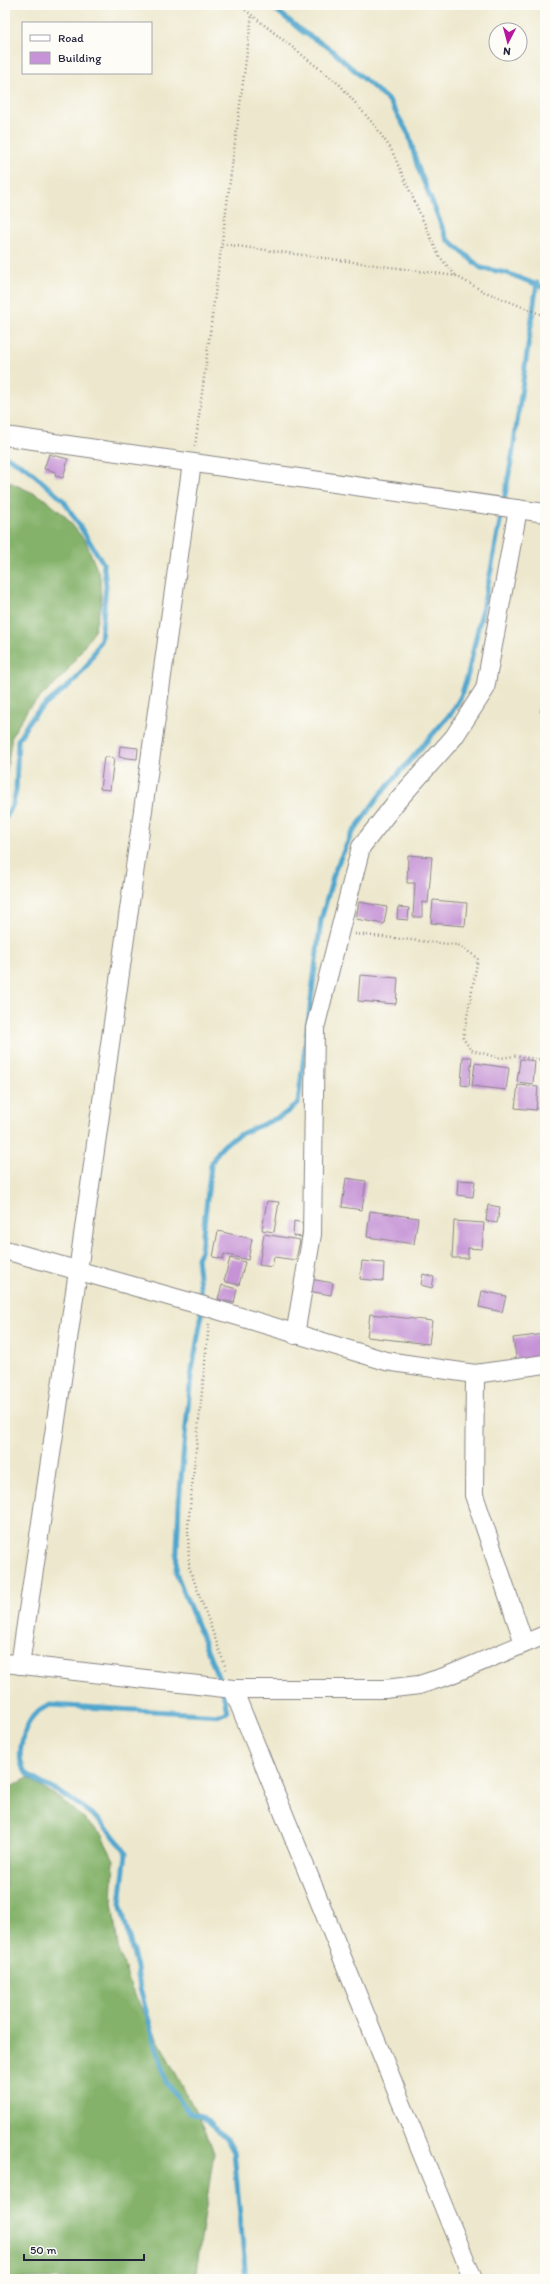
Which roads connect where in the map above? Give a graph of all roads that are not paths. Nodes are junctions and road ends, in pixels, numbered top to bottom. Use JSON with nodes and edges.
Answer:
{"nodes":[{"id":1,"x":5,"y":436,"type":"edge"},
{"id":2,"x":192,"y":463,"type":"junction"},
{"id":3,"x":518,"y":509,"type":"junction"},
{"id":4,"x":545,"y":513,"type":"edge"},
{"id":5,"x":5,"y":1250,"type":"edge"},
{"id":6,"x":78,"y":1271,"type":"junction"},
{"id":7,"x":295,"y":1335,"type":"junction"},
{"id":8,"x":545,"y":1364,"type":"edge"},
{"id":9,"x":475,"y":1374,"type":"junction"},
{"id":10,"x":545,"y":1635,"type":"edge"},
{"id":11,"x":524,"y":1643,"type":"junction"},
{"id":12,"x":13,"y":1664,"type":"edge"},
{"id":13,"x":233,"y":1689,"type":"junction"},
{"id":14,"x":472,"y":2279,"type":"edge"}],
"edges":[{"from":1,"to":2,"type":"street"},
{"from":2,"to":3,"type":"street"},
{"from":2,"to":6,"type":"street"},
{"from":3,"to":4,"type":"street"},
{"from":3,"to":7,"type":"street"},
{"from":5,"to":6,"type":"street"},
{"from":6,"to":7,"type":"street"},
{"from":6,"to":12,"type":"street"},
{"from":7,"to":9,"type":"street"},
{"from":8,"to":9,"type":"street"},
{"from":9,"to":11,"type":"street"},
{"from":10,"to":11,"type":"street"},
{"from":11,"to":13,"type":"street"},
{"from":12,"to":13,"type":"street"},
{"from":13,"to":14,"type":"street"}]}
